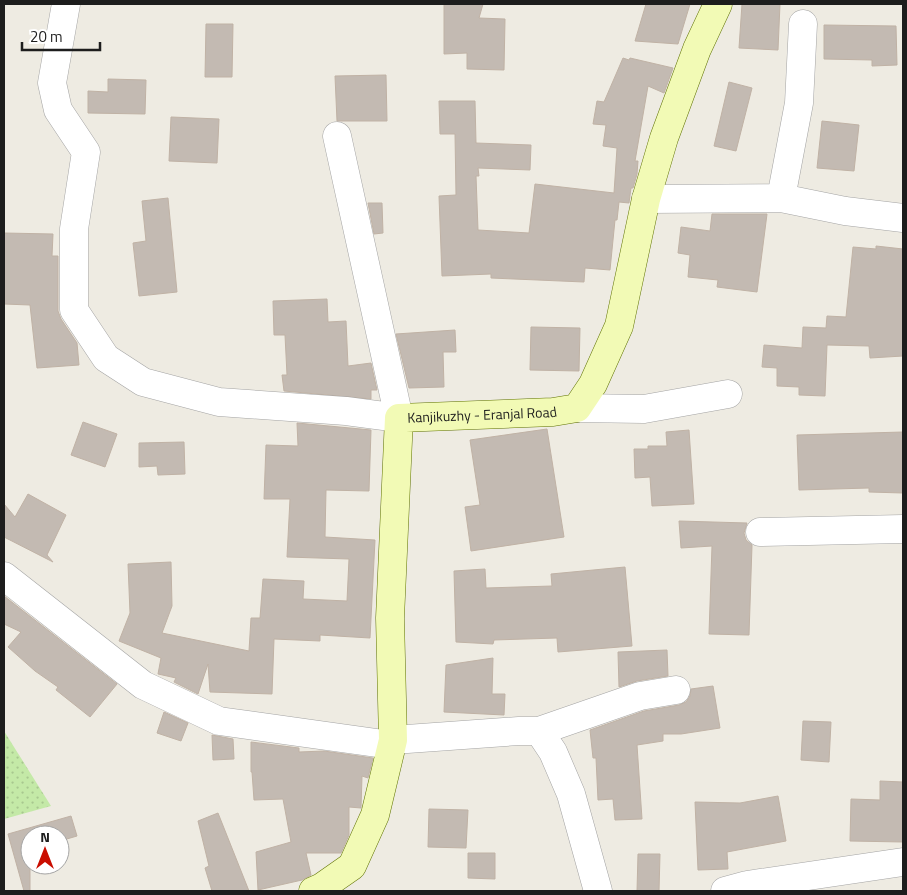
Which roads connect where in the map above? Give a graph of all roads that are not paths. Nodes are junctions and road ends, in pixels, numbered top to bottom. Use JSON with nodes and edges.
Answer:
{"nodes":[{"id":1,"x":66,"y":4,"type":"edge"},
{"id":2,"x":718,"y":4,"type":"edge"},
{"id":3,"x":803,"y":24,"type":"dead end"},
{"id":4,"x":338,"y":136,"type":"dead end"},
{"id":5,"x":646,"y":198,"type":"junction"},
{"id":6,"x":781,"y":198,"type":"junction"},
{"id":7,"x":903,"y":218,"type":"edge"},
{"id":8,"x":728,"y":394,"type":"dead end"},
{"id":9,"x":577,"y":408,"type":"junction"},
{"id":10,"x":399,"y":418,"type":"junction"},
{"id":11,"x":903,"y":529,"type":"edge"},
{"id":12,"x":760,"y":532,"type":"dead end"},
{"id":13,"x":4,"y":576,"type":"edge"},
{"id":14,"x":676,"y":690,"type":"dead end"},
{"id":15,"x":539,"y":732,"type":"junction"},
{"id":16,"x":392,"y":742,"type":"junction"},
{"id":17,"x":903,"y":862,"type":"edge"},
{"id":18,"x":313,"y":891,"type":"edge"},
{"id":19,"x":598,"y":891,"type":"edge"},
{"id":20,"x":725,"y":891,"type":"edge"}],
"edges":[{"from":1,"to":10,"type":"street"},
{"from":2,"to":5,"type":"main road","name":"Kanjikuzhy - Eranjal Road"},
{"from":3,"to":6,"type":"street"},
{"from":4,"to":10,"type":"street"},
{"from":5,"to":6,"type":"street"},
{"from":5,"to":9,"type":"main road","name":"Kanjikuzhy - Eranjal Road"},
{"from":6,"to":7,"type":"street"},
{"from":8,"to":9,"type":"street"},
{"from":9,"to":10,"type":"main road","name":"Kanjikuzhy - Eranjal Road"},
{"from":10,"to":16,"type":"main road","name":"Kanjikuzhy - Eranjal Road"},
{"from":11,"to":12,"type":"street"},
{"from":13,"to":16,"type":"street"},
{"from":14,"to":15,"type":"street"},
{"from":15,"to":16,"type":"street"},
{"from":15,"to":19,"type":"street"},
{"from":16,"to":18,"type":"main road","name":"Kanjikuzhy - Eranjal Road"},
{"from":17,"to":20,"type":"street"}]}
